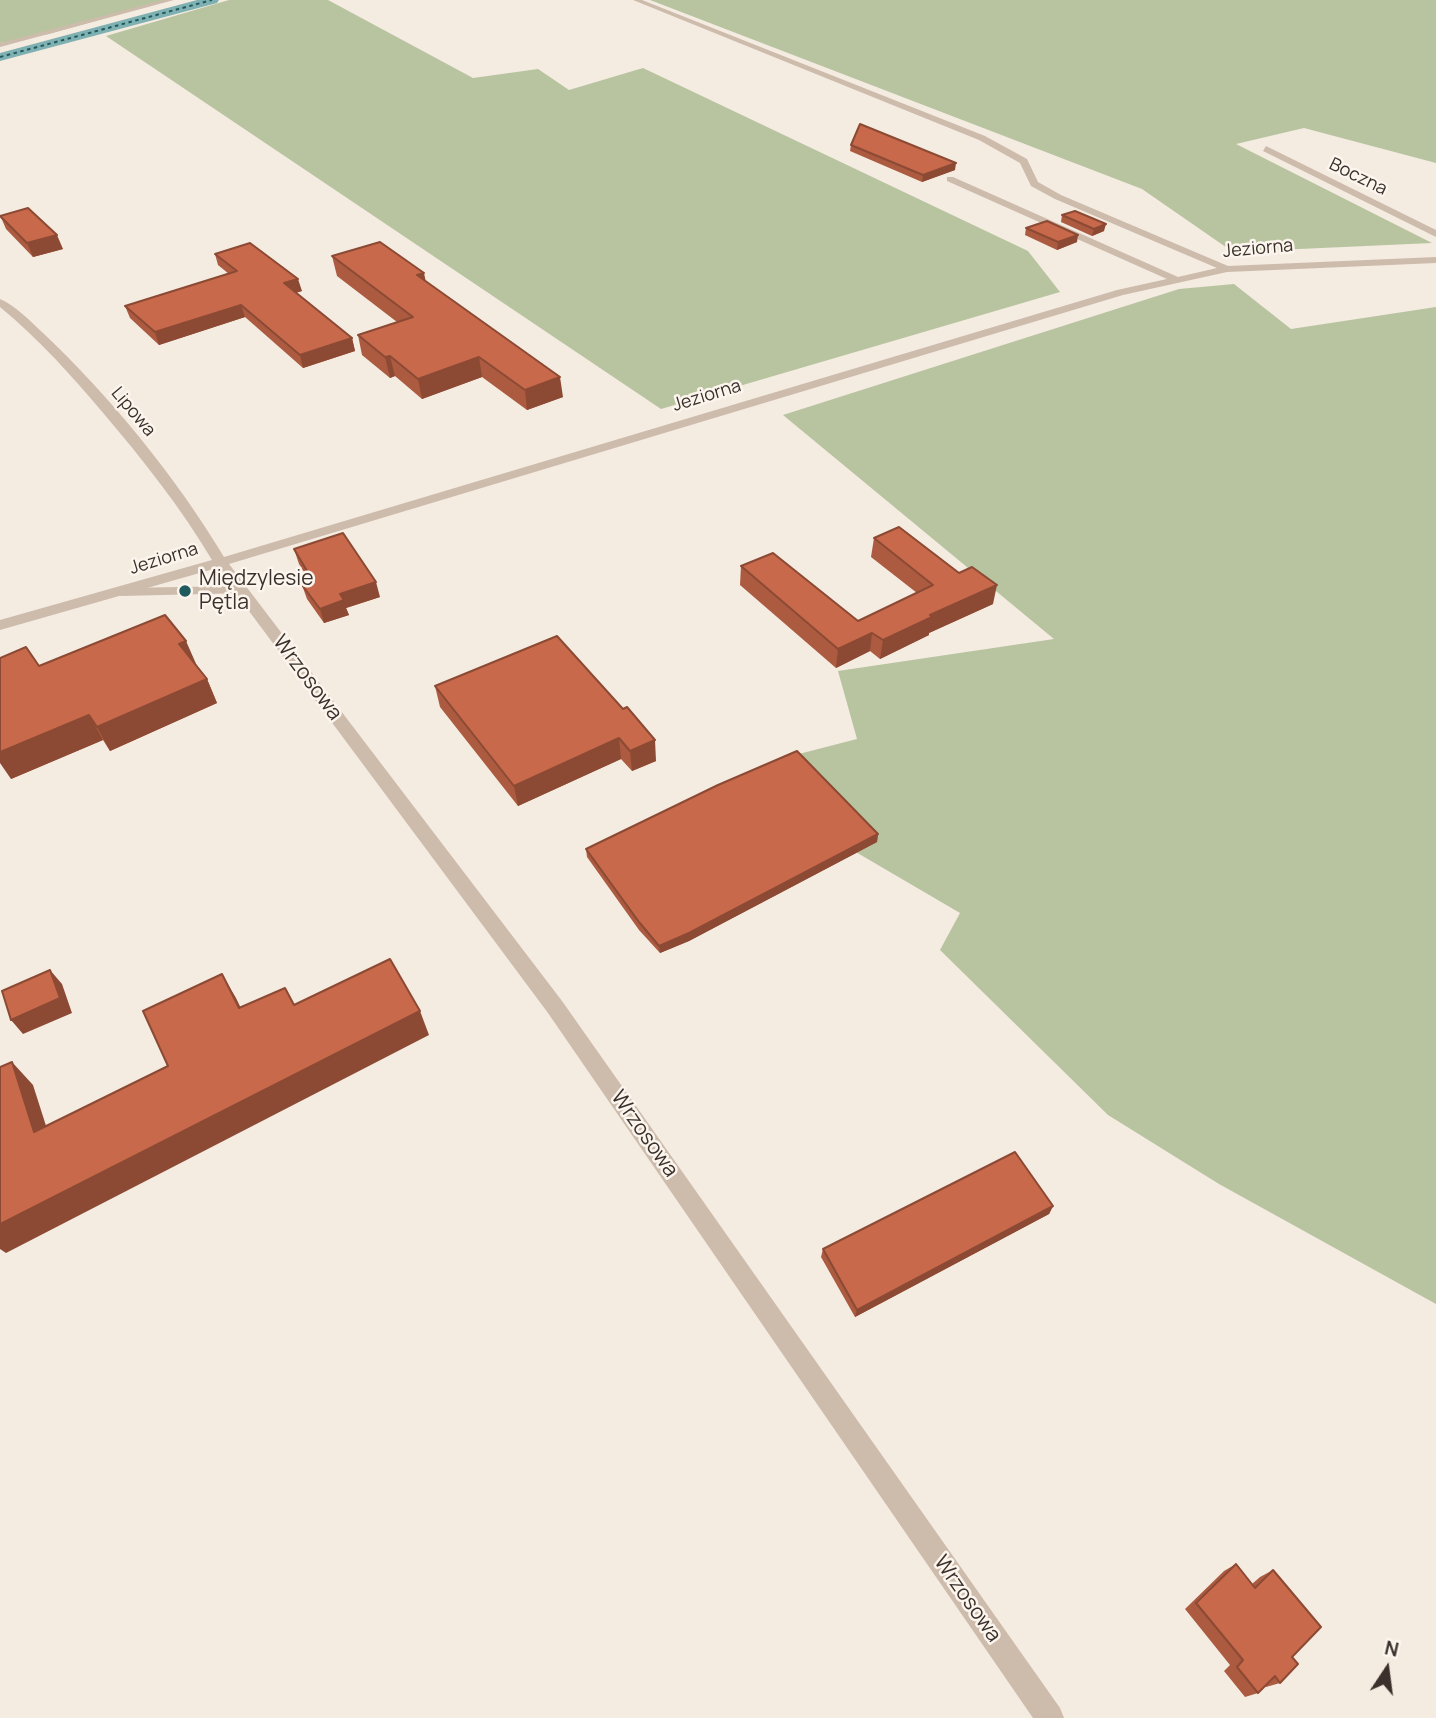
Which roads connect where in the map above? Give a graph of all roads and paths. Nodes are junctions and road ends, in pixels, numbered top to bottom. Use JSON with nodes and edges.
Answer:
{"nodes":[{"id":1,"x":171,"y":0,"type":"edge"},
{"id":2,"x":636,"y":0,"type":"edge"},
{"id":3,"x":0,"y":45,"type":"edge"},
{"id":4,"x":1266,"y":149,"type":"dead end"},
{"id":5,"x":950,"y":179,"type":"dead end"},
{"id":6,"x":1436,"y":234,"type":"edge"},
{"id":7,"x":1436,"y":260,"type":"edge"},
{"id":8,"x":1227,"y":270,"type":"junction"},
{"id":9,"x":1175,"y":279,"type":"junction"},
{"id":10,"x":0,"y":302,"type":"edge"},
{"id":11,"x":220,"y":562,"type":"junction"},
{"id":12,"x":241,"y":590,"type":"junction"},
{"id":13,"x":121,"y":592,"type":"junction"},
{"id":14,"x":0,"y":625,"type":"edge"},
{"id":15,"x":1050,"y":1718,"type":"edge"}],
"edges":[{"from":1,"to":3,"type":"street"},
{"from":2,"to":8,"type":"street"},
{"from":4,"to":6,"type":"street","name":"Boczna"},
{"from":5,"to":9,"type":"street"},
{"from":7,"to":8,"type":"street","name":"Jeziorna"},
{"from":8,"to":9,"type":"street","name":"Jeziorna"},
{"from":9,"to":11,"type":"street","name":"Jeziorna"},
{"from":10,"to":11,"type":"street","name":"Lipowa"},
{"from":11,"to":12,"type":"street","name":"Wrzosowa"},
{"from":11,"to":13,"type":"street","name":"Jeziorna"},
{"from":12,"to":13,"type":"street"},
{"from":12,"to":15,"type":"street","name":"Wrzosowa"},
{"from":13,"to":14,"type":"street","name":"Jeziorna"}]}
